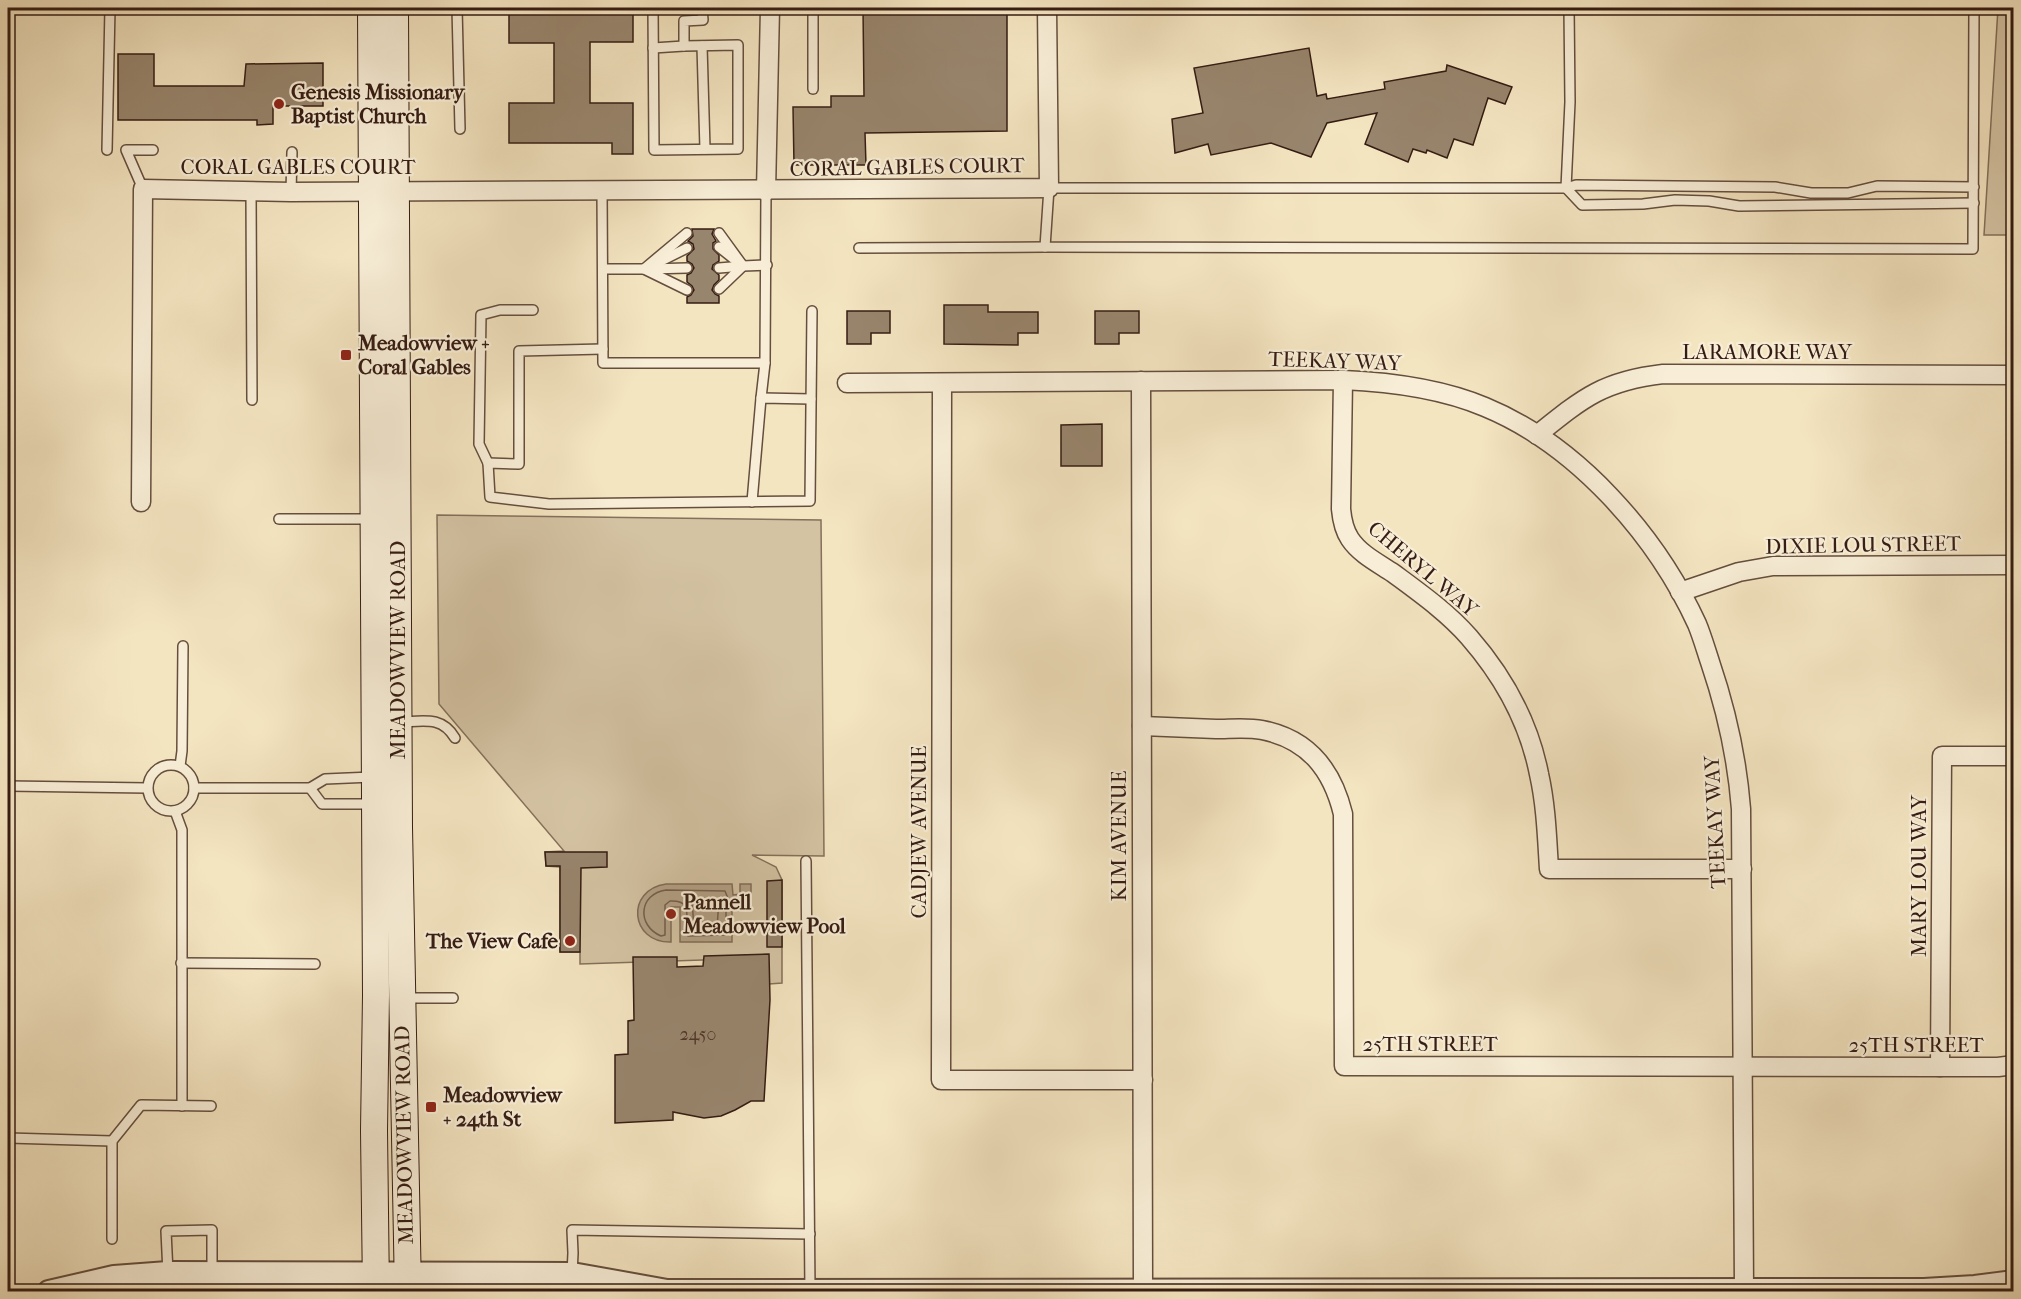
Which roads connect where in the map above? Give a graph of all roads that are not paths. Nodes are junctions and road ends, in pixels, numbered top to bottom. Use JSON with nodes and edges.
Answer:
{"nodes":[{"id":1,"x":110,"y":8,"type":"edge"},
{"id":2,"x":371,"y":8,"type":"edge"},
{"id":3,"x":395,"y":8,"type":"edge"},
{"id":4,"x":456,"y":8,"type":"edge"},
{"id":5,"x":653,"y":8,"type":"edge"},
{"id":6,"x":702,"y":8,"type":"edge"},
{"id":7,"x":770,"y":8,"type":"edge"},
{"id":8,"x":813,"y":8,"type":"edge"},
{"id":9,"x":1047,"y":8,"type":"edge"},
{"id":10,"x":1569,"y":8,"type":"edge"},
{"id":11,"x":1974,"y":8,"type":"edge"},
{"id":12,"x":684,"y":46,"type":"junction"},
{"id":13,"x":702,"y":46,"type":"junction"},
{"id":14,"x":654,"y":48,"type":"junction"},
{"id":15,"x":813,"y":89,"type":"dead end"},
{"id":16,"x":460,"y":129,"type":"dead end"},
{"id":17,"x":705,"y":149,"type":"junction"},
{"id":18,"x":107,"y":150,"type":"dead end"},
{"id":19,"x":153,"y":150,"type":"dead end"},
{"id":20,"x":292,"y":152,"type":"dead end"},
{"id":21,"x":1974,"y":187,"type":"junction"},
{"id":22,"x":1049,"y":188,"type":"junction"},
{"id":23,"x":1566,"y":188,"type":"junction"},
{"id":24,"x":143,"y":189,"type":"junction"},
{"id":25,"x":385,"y":190,"type":"junction"},
{"id":26,"x":602,"y":190,"type":"junction"},
{"id":27,"x":766,"y":191,"type":"junction"},
{"id":28,"x":251,"y":192,"type":"junction"},
{"id":29,"x":291,"y":192,"type":"junction"},
{"id":30,"x":1974,"y":203,"type":"junction"},
{"id":31,"x":687,"y":233,"type":"dead end"},
{"id":32,"x":719,"y":233,"type":"dead end"},
{"id":33,"x":719,"y":247,"type":"dead end"},
{"id":34,"x":1045,"y":247,"type":"junction"},
{"id":35,"x":687,"y":248,"type":"dead end"},
{"id":36,"x":859,"y":248,"type":"dead end"},
{"id":37,"x":767,"y":265,"type":"junction"},
{"id":38,"x":743,"y":266,"type":"junction"},
{"id":39,"x":687,"y":268,"type":"dead end"},
{"id":40,"x":719,"y":268,"type":"dead end"},
{"id":41,"x":603,"y":269,"type":"junction"},
{"id":42,"x":644,"y":269,"type":"junction"},
{"id":43,"x":719,"y":289,"type":"dead end"},
{"id":44,"x":687,"y":290,"type":"dead end"},
{"id":45,"x":533,"y":310,"type":"dead end"},
{"id":46,"x":812,"y":311,"type":"dead end"},
{"id":47,"x":603,"y":349,"type":"junction"},
{"id":48,"x":765,"y":363,"type":"junction"},
{"id":49,"x":2013,"y":375,"type":"edge"},
{"id":50,"x":1343,"y":380,"type":"junction"},
{"id":51,"x":1142,"y":381,"type":"junction"},
{"id":52,"x":847,"y":383,"type":"dead end"},
{"id":53,"x":942,"y":383,"type":"junction"},
{"id":54,"x":761,"y":398,"type":"junction"},
{"id":55,"x":811,"y":399,"type":"junction"},
{"id":56,"x":252,"y":400,"type":"dead end"},
{"id":57,"x":1537,"y":435,"type":"junction"},
{"id":58,"x":488,"y":463,"type":"junction"},
{"id":59,"x":141,"y":502,"type":"dead end"},
{"id":60,"x":752,"y":502,"type":"junction"},
{"id":61,"x":279,"y":519,"type":"dead end"},
{"id":62,"x":374,"y":519,"type":"junction"},
{"id":63,"x":2013,"y":565,"type":"edge"},
{"id":64,"x":1680,"y":592,"type":"junction"},
{"id":65,"x":183,"y":646,"type":"dead end"},
{"id":66,"x":398,"y":722,"type":"junction"},
{"id":67,"x":1142,"y":726,"type":"junction"},
{"id":68,"x":8,"y":731,"type":"edge"},
{"id":69,"x":455,"y":738,"type":"dead end"},
{"id":70,"x":2013,"y":756,"type":"edge"},
{"id":71,"x":180,"y":766,"type":"junction"},
{"id":72,"x":376,"y":777,"type":"junction"},
{"id":73,"x":8,"y":786,"type":"edge"},
{"id":74,"x":147,"y":788,"type":"junction"},
{"id":75,"x":194,"y":788,"type":"junction"},
{"id":76,"x":310,"y":788,"type":"junction"},
{"id":77,"x":376,"y":804,"type":"junction"},
{"id":78,"x":175,"y":811,"type":"junction"},
{"id":79,"x":806,"y":861,"type":"dead end"},
{"id":80,"x":1742,"y":869,"type":"junction"},
{"id":81,"x":181,"y":963,"type":"junction"},
{"id":82,"x":315,"y":964,"type":"dead end"},
{"id":83,"x":453,"y":998,"type":"dead end"},
{"id":84,"x":401,"y":999,"type":"junction"},
{"id":85,"x":2013,"y":1065,"type":"edge"},
{"id":86,"x":1743,"y":1067,"type":"junction"},
{"id":87,"x":1941,"y":1067,"type":"junction"},
{"id":88,"x":1143,"y":1080,"type":"junction"},
{"id":89,"x":182,"y":1106,"type":"junction"},
{"id":90,"x":211,"y":1106,"type":"dead end"},
{"id":91,"x":8,"y":1138,"type":"edge"},
{"id":92,"x":112,"y":1141,"type":"junction"},
{"id":93,"x":810,"y":1234,"type":"junction"},
{"id":94,"x":112,"y":1239,"type":"dead end"},
{"id":95,"x":168,"y":1273,"type":"junction"},
{"id":96,"x":212,"y":1273,"type":"junction"},
{"id":97,"x":572,"y":1274,"type":"junction"},
{"id":98,"x":408,"y":1282,"type":"edge"},
{"id":99,"x":2013,"y":1282,"type":"edge"},
{"id":100,"x":376,"y":1283,"type":"edge"},
{"id":101,"x":810,"y":1291,"type":"edge"},
{"id":102,"x":1143,"y":1291,"type":"edge"},
{"id":103,"x":1347,"y":1291,"type":"edge"},
{"id":104,"x":1548,"y":1291,"type":"edge"},
{"id":105,"x":1744,"y":1291,"type":"edge"},
{"id":106,"x":49,"y":1292,"type":"edge"},
{"id":107,"x":667,"y":1292,"type":"edge"}],
"edges":[{"from":1,"to":18,"type":"lane"},
{"from":2,"to":25,"type":"main road","name":"MEADOWVIEW ROAD"},
{"from":3,"to":25,"type":"main road","name":"MEADOWVIEW ROAD"},
{"from":4,"to":16,"type":"lane"},
{"from":5,"to":14,"type":"lane"},
{"from":6,"to":12,"type":"lane"},
{"from":7,"to":27,"type":"street","name":"CORAL GABLES COURT"},
{"from":8,"to":15,"type":"lane"},
{"from":9,"to":22,"type":"street","name":"CORAL GABLES COURT"},
{"from":10,"to":23,"type":"lane"},
{"from":11,"to":21,"type":"lane"},
{"from":12,"to":13,"type":"lane"},
{"from":12,"to":14,"type":"lane"},
{"from":13,"to":17,"type":"lane"},
{"from":13,"to":17,"type":"lane"},
{"from":14,"to":17,"type":"lane"},
{"from":19,"to":24,"type":"lane"},
{"from":20,"to":29,"type":"lane"},
{"from":21,"to":23,"type":"lane"},
{"from":21,"to":30,"type":"lane"},
{"from":22,"to":23,"type":"lane"},
{"from":22,"to":27,"type":"street","name":"CORAL GABLES COURT"},
{"from":22,"to":34,"type":"lane"},
{"from":23,"to":30,"type":"lane"},
{"from":24,"to":28,"type":"street","name":"CORAL GABLES COURT"},
{"from":24,"to":59,"type":"street"},
{"from":25,"to":26,"type":"street","name":"CORAL GABLES COURT"},
{"from":25,"to":29,"type":"street","name":"CORAL GABLES COURT"},
{"from":25,"to":62,"type":"main road","name":"MEADOWVIEW ROAD"},
{"from":25,"to":66,"type":"main road","name":"MEADOWVIEW ROAD"},
{"from":26,"to":27,"type":"street","name":"CORAL GABLES COURT"},
{"from":26,"to":41,"type":"lane"},
{"from":27,"to":37,"type":"lane"},
{"from":28,"to":29,"type":"street","name":"CORAL GABLES COURT"},
{"from":28,"to":56,"type":"lane"},
{"from":30,"to":34,"type":"lane"},
{"from":31,"to":42,"type":"lane"},
{"from":32,"to":38,"type":"lane"},
{"from":33,"to":38,"type":"lane"},
{"from":34,"to":36,"type":"lane"},
{"from":35,"to":42,"type":"lane"},
{"from":37,"to":38,"type":"lane"},
{"from":37,"to":48,"type":"lane"},
{"from":38,"to":40,"type":"lane"},
{"from":38,"to":43,"type":"lane"},
{"from":39,"to":42,"type":"lane"},
{"from":41,"to":42,"type":"lane"},
{"from":41,"to":47,"type":"lane"},
{"from":42,"to":44,"type":"lane"},
{"from":45,"to":58,"type":"lane"},
{"from":46,"to":55,"type":"lane"},
{"from":47,"to":48,"type":"lane"},
{"from":47,"to":58,"type":"lane"},
{"from":48,"to":54,"type":"lane"},
{"from":49,"to":57,"type":"street","name":"LARAMORE WAY"},
{"from":50,"to":51,"type":"street","name":"TEEKAY WAY"},
{"from":50,"to":57,"type":"street","name":"TEEKAY WAY"},
{"from":50,"to":80,"type":"street","name":"CHERYL WAY"},
{"from":51,"to":53,"type":"street","name":"TEEKAY WAY"},
{"from":51,"to":67,"type":"street","name":"KIM AVENUE"},
{"from":52,"to":53,"type":"street","name":"TEEKAY WAY"},
{"from":53,"to":88,"type":"street","name":"CADJEW AVENUE"},
{"from":54,"to":55,"type":"lane"},
{"from":54,"to":60,"type":"lane"},
{"from":55,"to":60,"type":"lane"},
{"from":57,"to":64,"type":"street","name":"TEEKAY WAY"},
{"from":58,"to":60,"type":"lane"},
{"from":61,"to":62,"type":"lane"},
{"from":62,"to":72,"type":"main road","name":"MEADOWVIEW ROAD"},
{"from":63,"to":64,"type":"street","name":"DIXIE LOU STREET"},
{"from":64,"to":80,"type":"street","name":"TEEKAY WAY"},
{"from":65,"to":71,"type":"lane"},
{"from":66,"to":69,"type":"lane"},
{"from":66,"to":84,"type":"main road","name":"MEADOWVIEW ROAD"},
{"from":67,"to":86,"type":"street","name":"25TH STREET"},
{"from":67,"to":88,"type":"street","name":"KIM AVENUE"},
{"from":68,"to":73,"type":"lane"},
{"from":70,"to":87,"type":"street","name":"MARY LOU WAY"},
{"from":71,"to":74,"type":"lane"},
{"from":71,"to":75,"type":"lane"},
{"from":72,"to":76,"type":"lane"},
{"from":72,"to":77,"type":"main road","name":"MEADOWVIEW ROAD"},
{"from":73,"to":74,"type":"lane"},
{"from":74,"to":78,"type":"lane"},
{"from":75,"to":76,"type":"lane"},
{"from":75,"to":78,"type":"lane"},
{"from":76,"to":77,"type":"lane"},
{"from":77,"to":100,"type":"main road","name":"MEADOWVIEW ROAD"},
{"from":78,"to":81,"type":"lane"},
{"from":79,"to":93,"type":"lane"},
{"from":80,"to":86,"type":"street","name":"TEEKAY WAY"},
{"from":81,"to":82,"type":"lane"},
{"from":81,"to":89,"type":"lane"},
{"from":83,"to":84,"type":"lane"},
{"from":84,"to":98,"type":"main road","name":"MEADOWVIEW ROAD"},
{"from":85,"to":87,"type":"street","name":"25TH STREET"},
{"from":86,"to":87,"type":"street","name":"25TH STREET"},
{"from":86,"to":105,"type":"street","name":"TEEKAY WAY"},
{"from":88,"to":102,"type":"street","name":"KIM AVENUE"},
{"from":89,"to":90,"type":"lane"},
{"from":89,"to":92,"type":"lane"},
{"from":91,"to":92,"type":"lane"},
{"from":92,"to":94,"type":"lane"},
{"from":93,"to":97,"type":"lane"},
{"from":93,"to":101,"type":"lane"},
{"from":95,"to":96,"type":"street"},
{"from":95,"to":96,"type":"lane"},
{"from":95,"to":106,"type":"street"},
{"from":96,"to":100,"type":"street"},
{"from":97,"to":98,"type":"street"},
{"from":97,"to":107,"type":"street"},
{"from":98,"to":100,"type":"street"},
{"from":99,"to":105,"type":"street"},
{"from":101,"to":102,"type":"street"},
{"from":101,"to":107,"type":"street"},
{"from":102,"to":103,"type":"street"},
{"from":103,"to":104,"type":"street"},
{"from":104,"to":105,"type":"street"}]}
